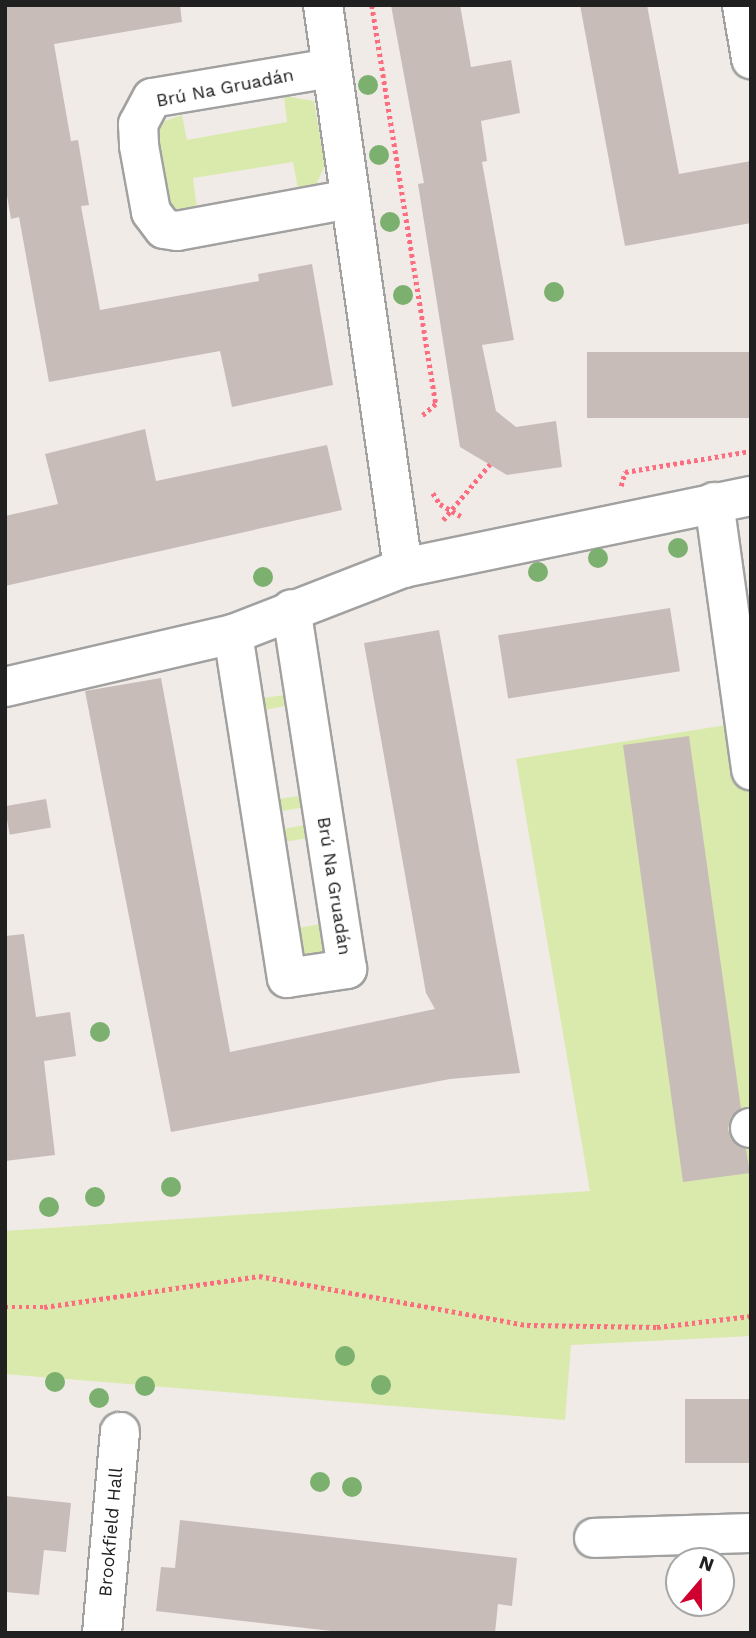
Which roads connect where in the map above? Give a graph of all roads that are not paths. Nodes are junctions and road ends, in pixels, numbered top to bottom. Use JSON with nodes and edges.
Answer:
{"nodes":[{"id":1,"x":323,"y":5,"type":"edge"},
{"id":2,"x":742,"y":5,"type":"edge"},
{"id":3,"x":751,"y":59,"type":"edge"},
{"id":4,"x":331,"y":68,"type":"junction"},
{"id":5,"x":349,"y":199,"type":"junction"},
{"id":6,"x":751,"y":496,"type":"edge"},
{"id":7,"x":714,"y":502,"type":"junction"},
{"id":8,"x":403,"y":568,"type":"junction"},
{"id":9,"x":291,"y":609,"type":"junction"},
{"id":10,"x":233,"y":634,"type":"junction"},
{"id":11,"x":5,"y":687,"type":"edge"},
{"id":12,"x":751,"y":769,"type":"edge"},
{"id":13,"x":120,"y":1432,"type":"dead end"},
{"id":14,"x":751,"y":1533,"type":"edge"},
{"id":15,"x":594,"y":1538,"type":"dead end"},
{"id":16,"x":102,"y":1633,"type":"edge"}],
"edges":[{"from":1,"to":4,"type":"street"},
{"from":2,"to":3,"type":"street"},
{"from":4,"to":5,"type":"street"},
{"from":4,"to":5,"type":"street","name":"Brú Na Gruadán"},
{"from":5,"to":8,"type":"street"},
{"from":6,"to":7,"type":"street"},
{"from":7,"to":8,"type":"street"},
{"from":7,"to":12,"type":"street"},
{"from":8,"to":9,"type":"street"},
{"from":9,"to":10,"type":"street"},
{"from":9,"to":10,"type":"street","name":"Brú Na Gruadán"},
{"from":10,"to":11,"type":"street"},
{"from":13,"to":16,"type":"street","name":"Brookfield Hall"},
{"from":14,"to":15,"type":"street"}]}
